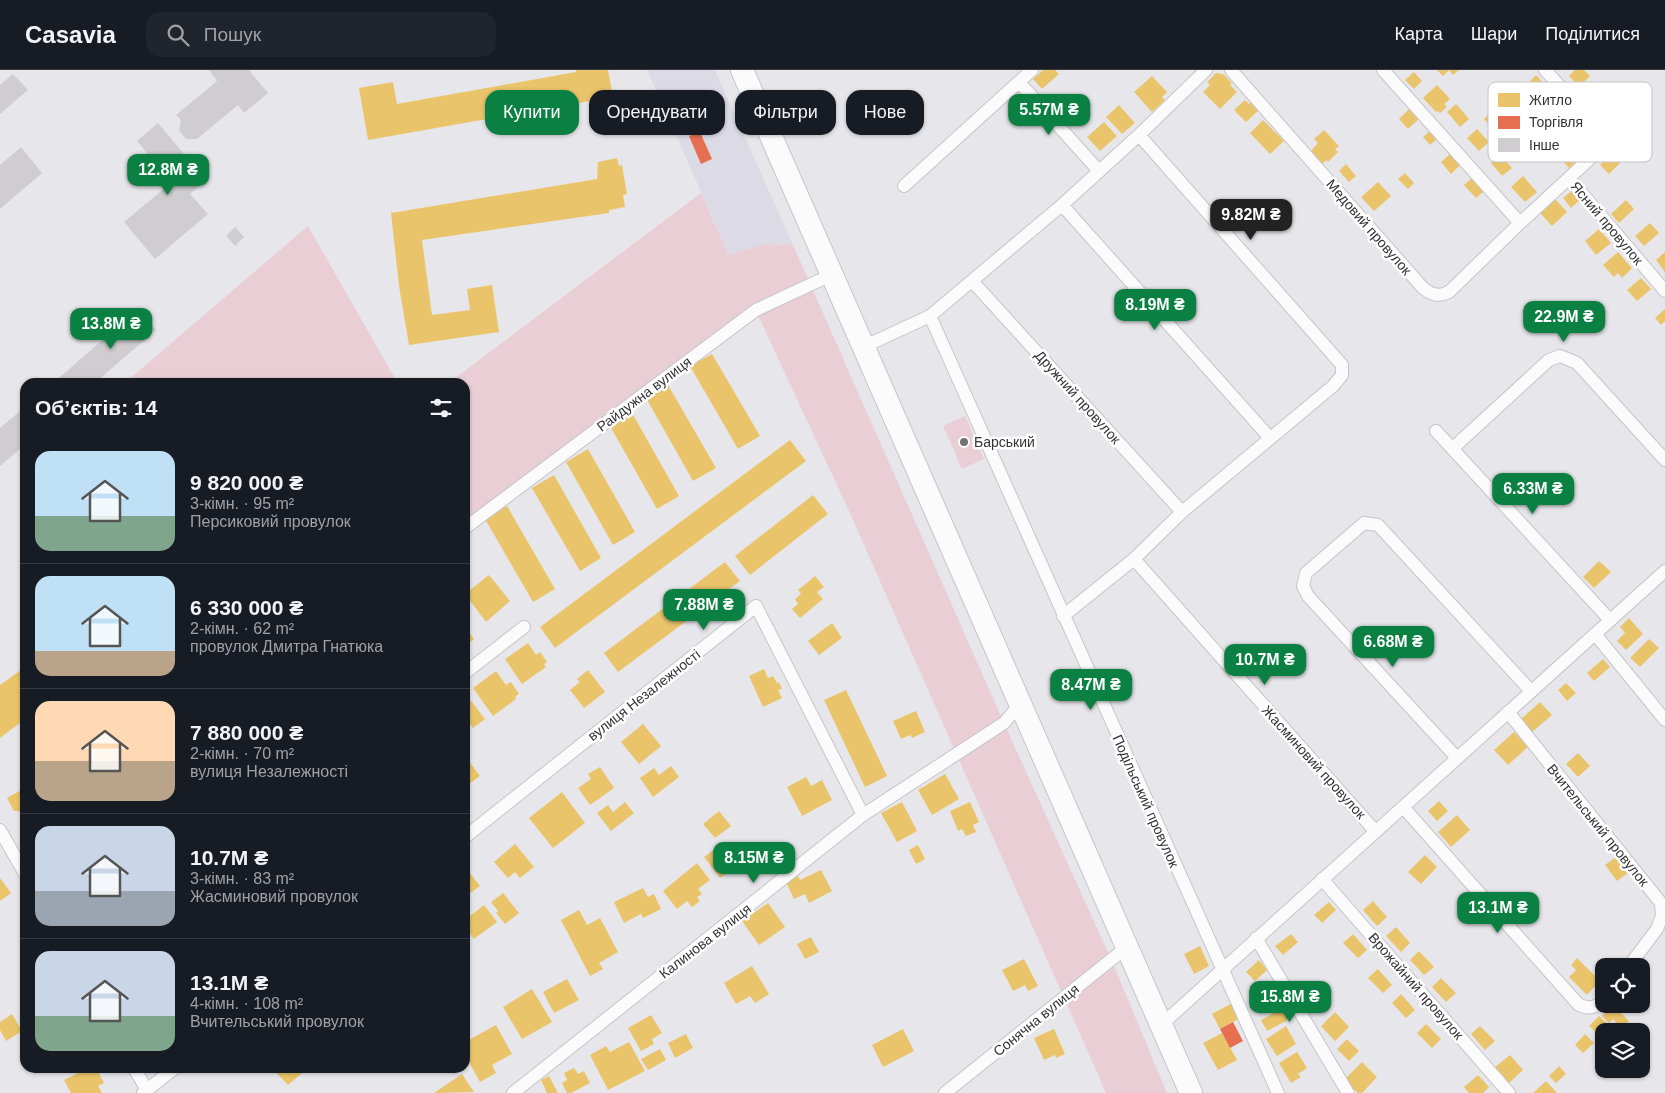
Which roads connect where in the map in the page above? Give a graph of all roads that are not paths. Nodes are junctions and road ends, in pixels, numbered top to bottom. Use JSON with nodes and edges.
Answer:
{"nodes":[{"id":1,"x":742,"y":70,"type":"edge"},
{"id":2,"x":1032,"y":70,"type":"edge"},
{"id":3,"x":1206,"y":70,"type":"edge"},
{"id":4,"x":1231,"y":70,"type":"edge"},
{"id":5,"x":1384,"y":70,"type":"edge"},
{"id":6,"x":1545,"y":70,"type":"edge"},
{"id":7,"x":1019,"y":82,"type":"junction"},
{"id":8,"x":1556,"y":82,"type":"edge"},
{"id":9,"x":1139,"y":135,"type":"junction"},
{"id":10,"x":1586,"y":162,"type":"edge"},
{"id":11,"x":1099,"y":171,"type":"junction"},
{"id":12,"x":1568,"y":178,"type":"junction"},
{"id":13,"x":904,"y":186,"type":"dead end"},
{"id":14,"x":1062,"y":205,"type":"junction"},
{"id":15,"x":1520,"y":222,"type":"junction"},
{"id":16,"x":831,"y":275,"type":"junction"},
{"id":17,"x":973,"y":282,"type":"junction"},
{"id":18,"x":1665,"y":291,"type":"edge"},
{"id":19,"x":930,"y":316,"type":"junction"},
{"id":20,"x":863,"y":347,"type":"junction"},
{"id":21,"x":1436,"y":430,"type":"dead end"},
{"id":22,"x":1270,"y":438,"type":"junction"},
{"id":23,"x":1453,"y":448,"type":"junction"},
{"id":24,"x":1665,"y":460,"type":"edge"},
{"id":25,"x":1182,"y":512,"type":"junction"},
{"id":26,"x":470,"y":524,"type":"edge"},
{"id":27,"x":1134,"y":559,"type":"junction"},
{"id":28,"x":1665,"y":570,"type":"edge"},
{"id":29,"x":1063,"y":616,"type":"junction"},
{"id":30,"x":1610,"y":620,"type":"junction"},
{"id":31,"x":524,"y":627,"type":"dead end"},
{"id":32,"x":1595,"y":634,"type":"junction"},
{"id":33,"x":470,"y":669,"type":"edge"},
{"id":34,"x":1531,"y":691,"type":"junction"},
{"id":35,"x":1020,"y":704,"type":"junction"},
{"id":36,"x":1508,"y":712,"type":"junction"},
{"id":37,"x":1665,"y":720,"type":"edge"},
{"id":38,"x":1457,"y":758,"type":"junction"},
{"id":39,"x":1403,"y":806,"type":"junction"},
{"id":40,"x":863,"y":815,"type":"junction"},
{"id":41,"x":0,"y":830,"type":"edge"},
{"id":42,"x":1376,"y":831,"type":"junction"},
{"id":43,"x":470,"y":833,"type":"edge"},
{"id":44,"x":20,"y":865,"type":"edge"},
{"id":45,"x":1322,"y":879,"type":"junction"},
{"id":46,"x":1256,"y":938,"type":"junction"},
{"id":47,"x":1127,"y":947,"type":"junction"},
{"id":48,"x":1635,"y":958,"type":"edge"},
{"id":49,"x":1222,"y":969,"type":"junction"},
{"id":50,"x":1595,"y":1007,"type":"edge"},
{"id":51,"x":1160,"y":1026,"type":"junction"},
{"id":52,"x":136,"y":1073,"type":"edge"},
{"id":53,"x":168,"y":1073,"type":"edge"},
{"id":54,"x":145,"y":1091,"type":"edge"},
{"id":55,"x":1188,"y":1092,"type":"edge"},
{"id":56,"x":513,"y":1093,"type":"edge"},
{"id":57,"x":945,"y":1093,"type":"edge"},
{"id":58,"x":1278,"y":1093,"type":"edge"},
{"id":59,"x":1348,"y":1093,"type":"edge"},
{"id":60,"x":1509,"y":1093,"type":"edge"}],
"edges":[{"from":1,"to":16,"type":"highway"},
{"from":2,"to":7,"type":"street"},
{"from":3,"to":9,"type":"street"},
{"from":4,"to":15,"type":"street","name":"Медовий провулок"},
{"from":5,"to":15,"type":"street"},
{"from":6,"to":8,"type":"street","name":"Медовий провулок"},
{"from":7,"to":11,"type":"street"},
{"from":7,"to":13,"type":"street"},
{"from":9,"to":11,"type":"street"},
{"from":9,"to":22,"type":"street"},
{"from":10,"to":12,"type":"street","name":"Медовий провулок"},
{"from":11,"to":14,"type":"street"},
{"from":12,"to":15,"type":"street","name":"Медовий провулок"},
{"from":12,"to":18,"type":"street","name":"Ясний провулок"},
{"from":14,"to":17,"type":"street"},
{"from":14,"to":22,"type":"street"},
{"from":16,"to":20,"type":"highway"},
{"from":16,"to":26,"type":"street","name":"Райдужна вулиця"},
{"from":17,"to":19,"type":"street"},
{"from":17,"to":25,"type":"street","name":"Дружний провулок"},
{"from":19,"to":20,"type":"street"},
{"from":19,"to":29,"type":"street","name":"Подільський провулок"},
{"from":20,"to":35,"type":"highway"},
{"from":21,"to":23,"type":"street"},
{"from":22,"to":25,"type":"street"},
{"from":23,"to":24,"type":"street"},
{"from":23,"to":30,"type":"street"},
{"from":25,"to":27,"type":"street"},
{"from":27,"to":29,"type":"street"},
{"from":27,"to":42,"type":"street","name":"Жасминовий провулок"},
{"from":28,"to":30,"type":"street"},
{"from":29,"to":49,"type":"street","name":"Подільський провулок"},
{"from":30,"to":32,"type":"street"},
{"from":31,"to":33,"type":"street"},
{"from":32,"to":34,"type":"street"},
{"from":32,"to":37,"type":"street"},
{"from":34,"to":36,"type":"street"},
{"from":34,"to":38,"type":"street"},
{"from":35,"to":40,"type":"street","name":"Калинова вулиця"},
{"from":35,"to":47,"type":"highway"},
{"from":36,"to":38,"type":"street"},
{"from":36,"to":48,"type":"street","name":"Вчительський провулок"},
{"from":38,"to":39,"type":"street"},
{"from":39,"to":42,"type":"street"},
{"from":39,"to":50,"type":"street"},
{"from":40,"to":43,"type":"street","name":"вулиця Незалежності"},
{"from":40,"to":56,"type":"street","name":"Калинова вулиця"},
{"from":41,"to":44,"type":"street"},
{"from":42,"to":45,"type":"street"},
{"from":45,"to":46,"type":"street"},
{"from":45,"to":60,"type":"street","name":"Врожайний провулок"},
{"from":46,"to":49,"type":"street"},
{"from":46,"to":59,"type":"street"},
{"from":47,"to":51,"type":"highway"},
{"from":47,"to":57,"type":"street","name":"Сонячна вулиця"},
{"from":49,"to":51,"type":"street"},
{"from":49,"to":58,"type":"street","name":"Подільський провулок"},
{"from":51,"to":55,"type":"highway"},
{"from":52,"to":54,"type":"street"},
{"from":53,"to":54,"type":"street"}]}
